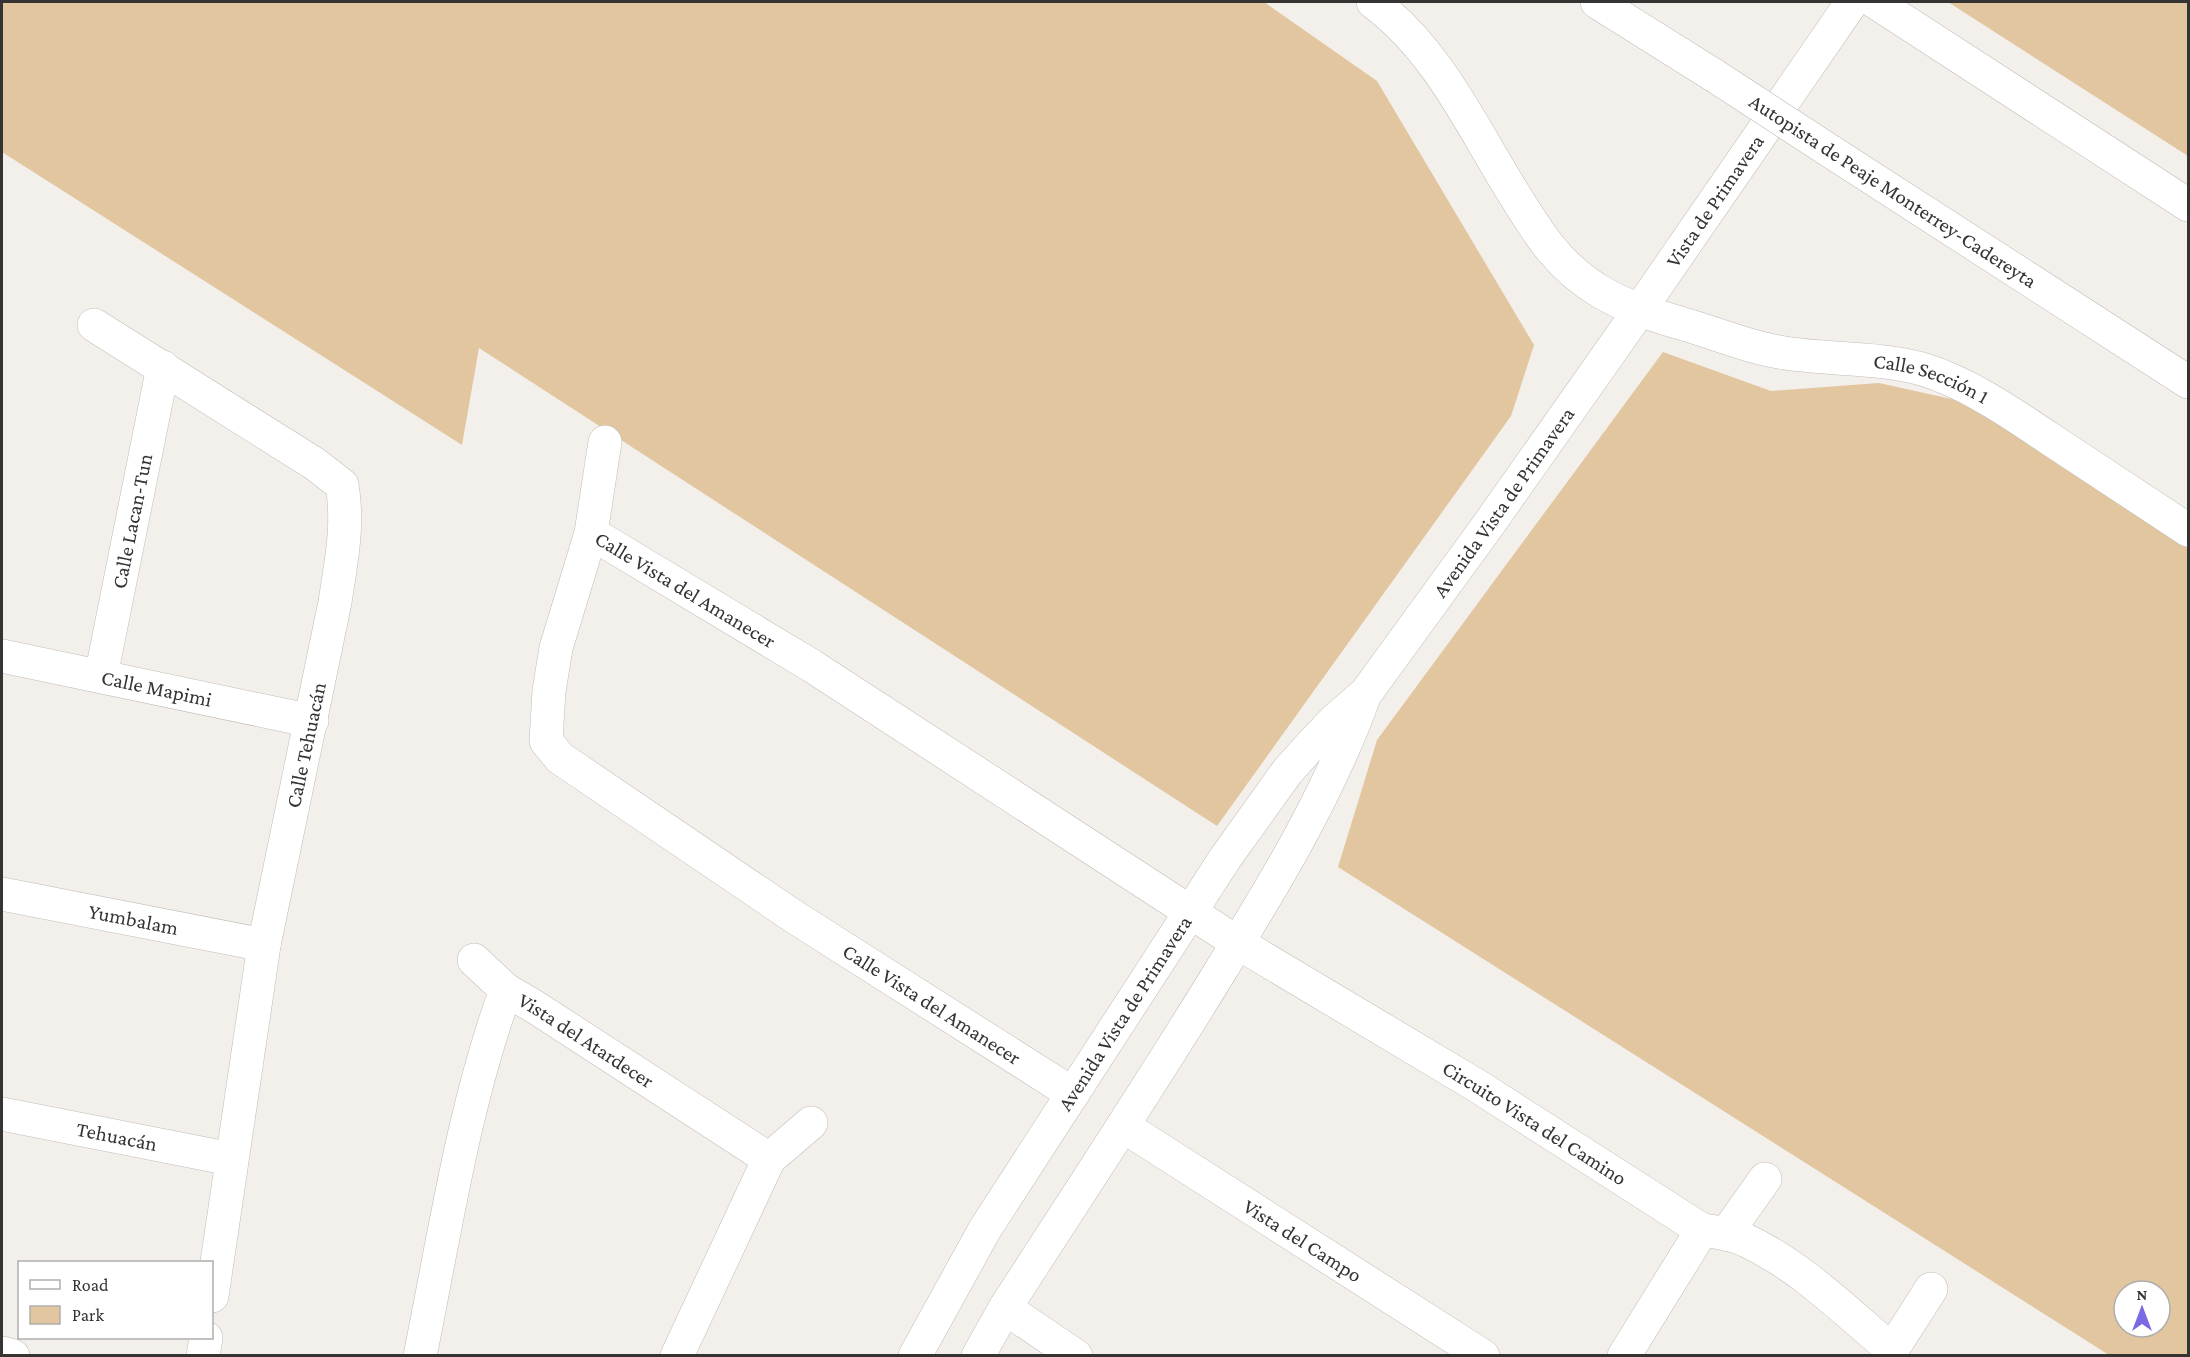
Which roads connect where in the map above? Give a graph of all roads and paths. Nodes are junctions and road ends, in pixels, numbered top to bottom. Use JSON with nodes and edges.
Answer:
{"nodes":[{"id":1,"x":1373,"y":2,"type":"edge"},
{"id":2,"x":1597,"y":2,"type":"edge"},
{"id":3,"x":1852,"y":2,"type":"edge"},
{"id":4,"x":1875,"y":2,"type":"edge"},
{"id":5,"x":2188,"y":205,"type":"edge"},
{"id":6,"x":1640,"y":311,"type":"junction"},
{"id":7,"x":94,"y":325,"type":"dead end"},
{"id":8,"x":163,"y":367,"type":"junction"},
{"id":9,"x":2188,"y":382,"type":"edge"},
{"id":10,"x":605,"y":442,"type":"dead end"},
{"id":11,"x":2188,"y":530,"type":"edge"},
{"id":12,"x":591,"y":533,"type":"junction"},
{"id":13,"x":2,"y":656,"type":"edge"},
{"id":14,"x":101,"y":676,"type":"junction"},
{"id":15,"x":1366,"y":693,"type":"junction"},
{"id":16,"x":312,"y":721,"type":"junction"},
{"id":17,"x":2,"y":894,"type":"edge"},
{"id":18,"x":1190,"y":912,"type":"junction"},
{"id":19,"x":1238,"y":943,"type":"junction"},
{"id":20,"x":264,"y":945,"type":"junction"},
{"id":21,"x":474,"y":960,"type":"dead end"},
{"id":22,"x":506,"y":990,"type":"junction"},
{"id":23,"x":1072,"y":1094,"type":"junction"},
{"id":24,"x":2,"y":1114,"type":"edge"},
{"id":25,"x":811,"y":1123,"type":"dead end"},
{"id":26,"x":1123,"y":1126,"type":"junction"},
{"id":27,"x":231,"y":1159,"type":"junction"},
{"id":28,"x":769,"y":1159,"type":"junction"},
{"id":29,"x":1765,"y":1179,"type":"dead end"},
{"id":30,"x":1714,"y":1232,"type":"junction"},
{"id":31,"x":213,"y":1289,"type":"edge"},
{"id":32,"x":1931,"y":1289,"type":"dead end"},
{"id":33,"x":1005,"y":1308,"type":"junction"},
{"id":34,"x":206,"y":1339,"type":"edge"},
{"id":35,"x":2,"y":1353,"type":"edge"},
{"id":36,"x":1894,"y":1354,"type":"edge"},
{"id":37,"x":13,"y":1356,"type":"edge"},
{"id":38,"x":203,"y":1356,"type":"edge"},
{"id":39,"x":420,"y":1356,"type":"edge"},
{"id":40,"x":677,"y":1356,"type":"edge"},
{"id":41,"x":915,"y":1356,"type":"edge"},
{"id":42,"x":978,"y":1356,"type":"edge"},
{"id":43,"x":1076,"y":1356,"type":"edge"},
{"id":44,"x":1483,"y":1356,"type":"edge"},
{"id":45,"x":1624,"y":1356,"type":"edge"}],
"edges":[{"from":1,"to":6,"type":"main road","name":"Calle Sección 1"},
{"from":2,"to":9,"type":"main road","name":"Autopista de Peaje Monterrey-Cadereyta","bridge":true},
{"from":3,"to":6,"type":"main road","name":"Vista de Primavera"},
{"from":4,"to":5,"type":"main road"},
{"from":6,"to":11,"type":"main road","name":"Calle Sección 1"},
{"from":6,"to":15,"type":"main road","name":"Avenida Vista de Primavera"},
{"from":7,"to":8,"type":"main road","name":"Calle Tehuacán"},
{"from":8,"to":14,"type":"main road","name":"Calle Lacan-Tun"},
{"from":8,"to":16,"type":"main road","name":"Calle Tehuacán"},
{"from":10,"to":12,"type":"main road"},
{"from":12,"to":18,"type":"main road","name":"Calle Vista del Amanecer"},
{"from":12,"to":23,"type":"main road","name":"Calle Vista del Amanecer"},
{"from":13,"to":14,"type":"main road","name":"Calle Mapimi"},
{"from":14,"to":16,"type":"main road","name":"Calle Mapimi"},
{"from":15,"to":18,"type":"main road","name":"Avenida Vista de Primavera"},
{"from":15,"to":19,"type":"main road","name":"Avenida Vista de Primavera"},
{"from":16,"to":20,"type":"main road","name":"Calle Tehuacán"},
{"from":17,"to":20,"type":"main road","name":"Yumbalam"},
{"from":18,"to":19,"type":"main road","name":"Calle Vista del Amanecer"},
{"from":18,"to":23,"type":"main road","name":"Avenida Vista de Primavera"},
{"from":19,"to":26,"type":"main road","name":"Avenida Vista de Primavera"},
{"from":19,"to":30,"type":"main road","name":"Circuito Vista del Camino"},
{"from":20,"to":27,"type":"main road","name":"Calle Tehuacán"},
{"from":21,"to":22,"type":"main road"},
{"from":22,"to":28,"type":"main road","name":"Vista del Atardecer"},
{"from":22,"to":39,"type":"main road","name":"Vista del Atardecer"},
{"from":23,"to":41,"type":"main road","name":"Avenida Vista de Primavera"},
{"from":24,"to":27,"type":"main road","name":"Tehuacán"},
{"from":25,"to":28,"type":"main road"},
{"from":26,"to":33,"type":"main road","name":"Avenida Vista de Primavera"},
{"from":26,"to":44,"type":"main road","name":"Vista del Campo"},
{"from":27,"to":31,"type":"main road","name":"Calle Tehuacán"},
{"from":28,"to":40,"type":"main road"},
{"from":29,"to":30,"type":"main road"},
{"from":30,"to":36,"type":"main road","name":"Circuito Vista del Camino"},
{"from":30,"to":45,"type":"main road"},
{"from":32,"to":36,"type":"main road"},
{"from":33,"to":42,"type":"main road","name":"Avenida Vista de Primavera"},
{"from":33,"to":43,"type":"main road"},
{"from":34,"to":38,"type":"main road"},
{"from":35,"to":37,"type":"main road"}]}
